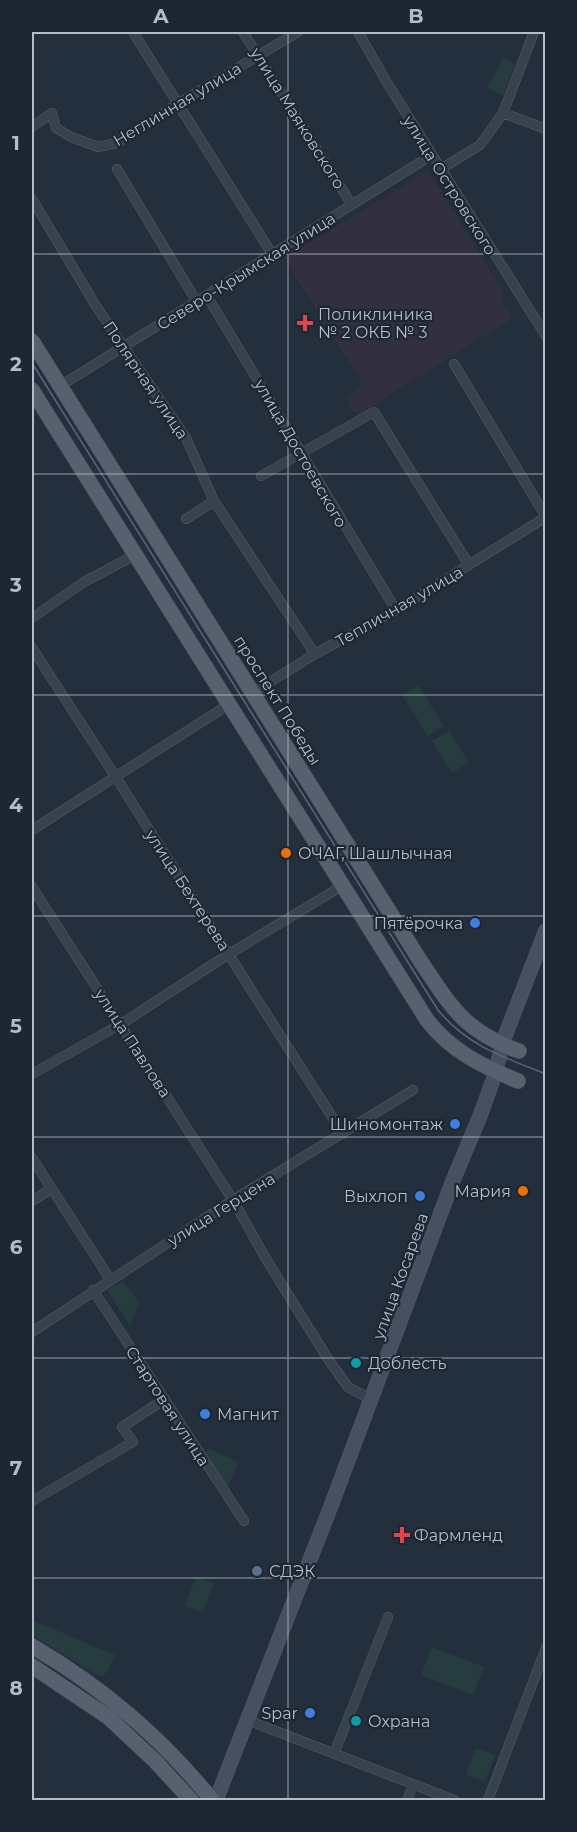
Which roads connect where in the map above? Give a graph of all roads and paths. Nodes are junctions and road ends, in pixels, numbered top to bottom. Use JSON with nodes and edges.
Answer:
{"nodes":[{"id":1,"x":133,"y":32,"type":"edge"},
{"id":2,"x":243,"y":32,"type":"edge"},
{"id":3,"x":298,"y":32,"type":"edge"},
{"id":4,"x":358,"y":32,"type":"edge"},
{"id":5,"x":534,"y":32,"type":"edge"},
{"id":6,"x":259,"y":56,"type":"junction"},
{"id":7,"x":177,"y":104,"type":"junction"},
{"id":8,"x":503,"y":112,"type":"junction"},
{"id":9,"x":32,"y":127,"type":"edge"},
{"id":10,"x":546,"y":129,"type":"edge"},
{"id":11,"x":432,"y":155,"type":"junction"},
{"id":12,"x":117,"y":169,"type":"dead end"},
{"id":13,"x":441,"y":169,"type":"junction"},
{"id":14,"x":32,"y":199,"type":"edge"},
{"id":15,"x":352,"y":205,"type":"junction"},
{"id":16,"x":272,"y":254,"type":"junction"},
{"id":17,"x":207,"y":296,"type":"junction"},
{"id":18,"x":197,"y":302,"type":"junction"},
{"id":19,"x":546,"y":336,"type":"edge"},
{"id":20,"x":32,"y":341,"type":"edge"},
{"id":21,"x":124,"y":347,"type":"junction"},
{"id":22,"x":454,"y":364,"type":"dead end"},
{"id":23,"x":60,"y":386,"type":"junction"},
{"id":24,"x":33,"y":396,"type":"edge"},
{"id":25,"x":300,"y":454,"type":"junction"},
{"id":26,"x":261,"y":476,"type":"dead end"},
{"id":27,"x":214,"y":501,"type":"junction"},
{"id":28,"x":546,"y":517,"type":"edge"},
{"id":29,"x":186,"y":519,"type":"dead end"},
{"id":30,"x":135,"y":555,"type":"junction"},
{"id":31,"x":469,"y":566,"type":"junction"},
{"id":32,"x":396,"y":610,"type":"junction"},
{"id":33,"x":32,"y":618,"type":"edge"},
{"id":34,"x":32,"y":648,"type":"edge"},
{"id":35,"x":315,"y":654,"type":"junction"},
{"id":36,"x":252,"y":693,"type":"junction"},
{"id":37,"x":228,"y":705,"type":"junction"},
{"id":38,"x":115,"y":776,"type":"junction"},
{"id":39,"x":32,"y":830,"type":"edge"},
{"id":40,"x":342,"y":886,"type":"junction"},
{"id":41,"x":32,"y":887,"type":"edge"},
{"id":42,"x":545,"y":931,"type":"edge"},
{"id":43,"x":229,"y":954,"type":"junction"},
{"id":44,"x":121,"y":1024,"type":"junction"},
{"id":45,"x":502,"y":1045,"type":"junction"},
{"id":46,"x":519,"y":1051,"type":"dead end"},
{"id":47,"x":495,"y":1072,"type":"junction"},
{"id":48,"x":32,"y":1074,"type":"edge"},
{"id":49,"x":518,"y":1081,"type":"dead end"},
{"id":50,"x":413,"y":1090,"type":"dead end"},
{"id":51,"x":343,"y":1134,"type":"junction"},
{"id":52,"x":32,"y":1158,"type":"edge"},
{"id":53,"x":51,"y":1189,"type":"junction"},
{"id":54,"x":233,"y":1200,"type":"junction"},
{"id":55,"x":32,"y":1201,"type":"edge"},
{"id":56,"x":110,"y":1279,"type":"junction"},
{"id":57,"x":93,"y":1290,"type":"junction"},
{"id":58,"x":32,"y":1332,"type":"edge"},
{"id":59,"x":165,"y":1399,"type":"junction"},
{"id":60,"x":372,"y":1400,"type":"junction"},
{"id":61,"x":32,"y":1501,"type":"edge"},
{"id":62,"x":244,"y":1521,"type":"dead end"},
{"id":63,"x":388,"y":1617,"type":"dead end"},
{"id":64,"x":32,"y":1646,"type":"edge"},
{"id":65,"x":546,"y":1648,"type":"edge"},
{"id":66,"x":32,"y":1666,"type":"edge"},
{"id":67,"x":247,"y":1720,"type":"junction"},
{"id":68,"x":334,"y":1754,"type":"junction"},
{"id":69,"x":413,"y":1785,"type":"junction"},
{"id":70,"x":191,"y":1800,"type":"edge"},
{"id":71,"x":214,"y":1800,"type":"edge"},
{"id":72,"x":407,"y":1800,"type":"edge"},
{"id":73,"x":454,"y":1800,"type":"edge"},
{"id":74,"x":488,"y":1800,"type":"edge"}],
"edges":[{"from":1,"to":7,"type":"street"},
{"from":2,"to":6,"type":"street","name":"улица Маяковского"},
{"from":3,"to":6,"type":"street","name":"Неглинная улица"},
{"from":4,"to":11,"type":"street","name":"улица Островского"},
{"from":5,"to":8,"type":"street"},
{"from":6,"to":7,"type":"street","name":"Неглинная улица"},
{"from":6,"to":15,"type":"street","name":"улица Маяковского"},
{"from":7,"to":9,"type":"street","name":"Неглинная улица"},
{"from":7,"to":16,"type":"street"},
{"from":8,"to":10,"type":"street"},
{"from":8,"to":13,"type":"street"},
{"from":11,"to":13,"type":"street","name":"улица Островского"},
{"from":11,"to":15,"type":"street","name":"Северо-Крымская улица"},
{"from":12,"to":18,"type":"street"},
{"from":13,"to":19,"type":"street","name":"улица Островского"},
{"from":14,"to":21,"type":"street","name":"Полярная улица"},
{"from":15,"to":16,"type":"street","name":"Северо-Крымская улица"},
{"from":16,"to":17,"type":"street","name":"Северо-Крымская улица"},
{"from":17,"to":18,"type":"street","name":"Северо-Крымская улица"},
{"from":17,"to":25,"type":"street","name":"улица Достоевского"},
{"from":18,"to":21,"type":"street","name":"Северо-Крымская улица"},
{"from":20,"to":23,"type":"main road","name":"проспект Победы"},
{"from":21,"to":23,"type":"street","name":"Северо-Крымская улица"},
{"from":21,"to":27,"type":"street","name":"Полярная улица"},
{"from":22,"to":28,"type":"street"},
{"from":23,"to":36,"type":"main road","name":"проспект Победы"},
{"from":24,"to":30,"type":"main road"},
{"from":25,"to":26,"type":"street"},
{"from":25,"to":31,"type":"street"},
{"from":25,"to":32,"type":"street","name":"улица Достоевского"},
{"from":27,"to":29,"type":"street"},
{"from":27,"to":35,"type":"street","name":"Полярная улица"},
{"from":28,"to":31,"type":"street","name":"Тепличная улица"},
{"from":30,"to":33,"type":"street"},
{"from":30,"to":37,"type":"main road"},
{"from":31,"to":32,"type":"street","name":"Тепличная улица"},
{"from":32,"to":35,"type":"street","name":"Тепличная улица"},
{"from":34,"to":38,"type":"street","name":"улица Бехтерева"},
{"from":35,"to":36,"type":"street","name":"Тепличная улица"},
{"from":36,"to":45,"type":"main road","name":"проспект Победы"},
{"from":37,"to":38,"type":"street"},
{"from":37,"to":40,"type":"main road"},
{"from":38,"to":39,"type":"street"},
{"from":38,"to":43,"type":"street","name":"улица Бехтерева"},
{"from":40,"to":43,"type":"street"},
{"from":40,"to":47,"type":"main road"},
{"from":41,"to":44,"type":"street","name":"улица Павлова"},
{"from":42,"to":45,"type":"street","name":"улица Косарева"},
{"from":43,"to":44,"type":"street"},
{"from":43,"to":51,"type":"street","name":"улица Бехтерева"},
{"from":44,"to":48,"type":"street"},
{"from":44,"to":54,"type":"street","name":"улица Павлова"},
{"from":45,"to":46,"type":"main road","name":"проспект Победы"},
{"from":45,"to":47,"type":"street","name":"улица Косарева"},
{"from":47,"to":49,"type":"main road"},
{"from":47,"to":60,"type":"street","name":"улица Косарева"},
{"from":50,"to":51,"type":"street","name":"улица Герцена"},
{"from":51,"to":54,"type":"street","name":"улица Герцена"},
{"from":52,"to":53,"type":"street"},
{"from":53,"to":55,"type":"street"},
{"from":53,"to":56,"type":"street"},
{"from":54,"to":56,"type":"street","name":"улица Герцена"},
{"from":54,"to":60,"type":"street","name":"улица Павлова"},
{"from":56,"to":57,"type":"street","name":"улица Герцена"},
{"from":57,"to":58,"type":"street","name":"улица Герцена"},
{"from":57,"to":59,"type":"street","name":"Стартовая улица"},
{"from":59,"to":61,"type":"street"},
{"from":59,"to":62,"type":"street","name":"Стартовая улица"},
{"from":60,"to":67,"type":"street","name":"улица Косарева"},
{"from":63,"to":68,"type":"street"},
{"from":64,"to":71,"type":"main road"},
{"from":65,"to":74,"type":"street"},
{"from":66,"to":70,"type":"main road"},
{"from":67,"to":68,"type":"street"},
{"from":67,"to":71,"type":"street","name":"улица Косарева"},
{"from":68,"to":69,"type":"street"},
{"from":69,"to":72,"type":"street"},
{"from":69,"to":73,"type":"street"}]}
